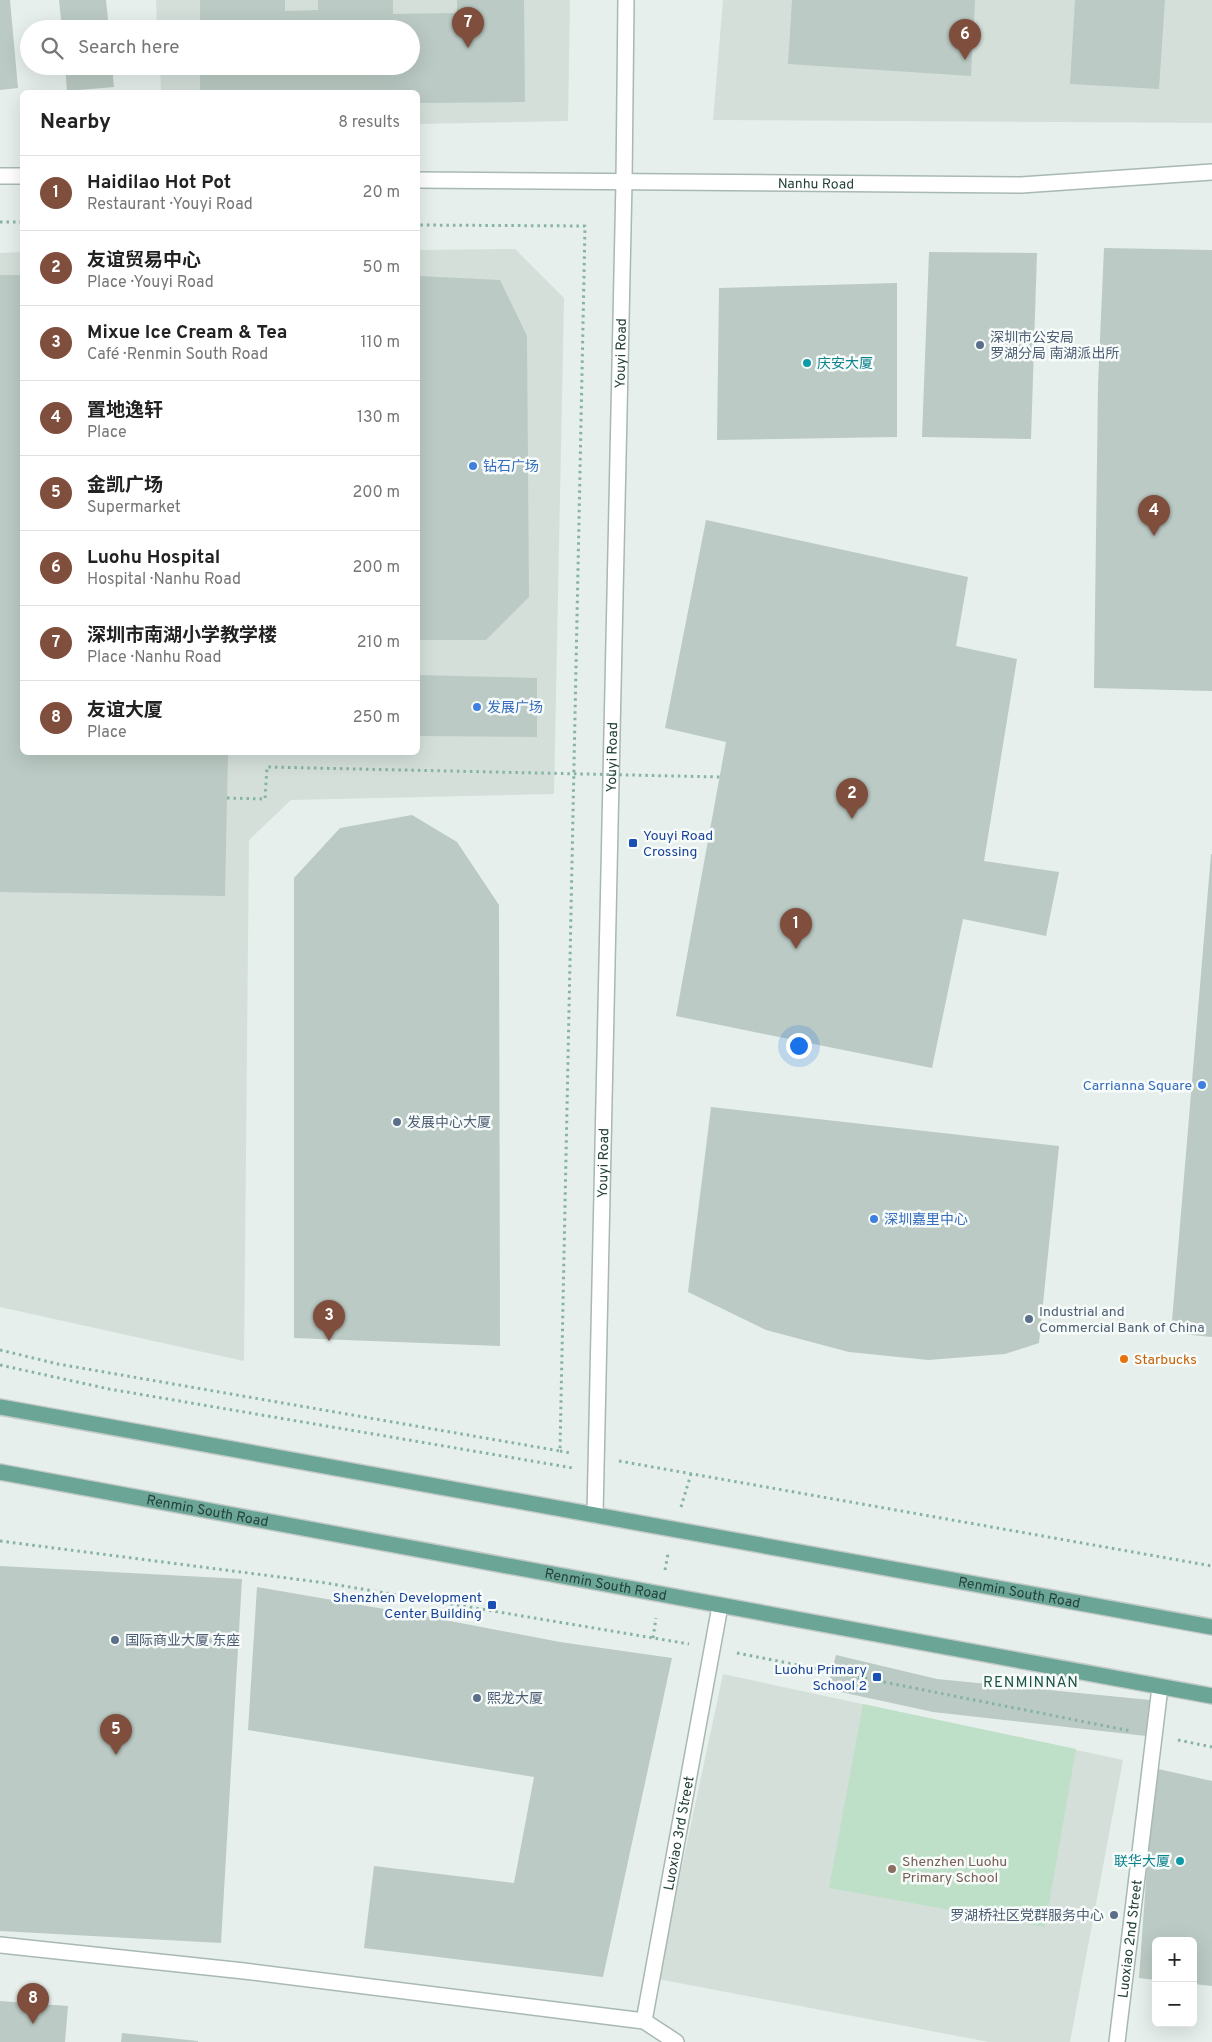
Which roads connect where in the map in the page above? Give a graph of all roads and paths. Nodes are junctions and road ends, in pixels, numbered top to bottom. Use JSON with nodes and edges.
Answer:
{"nodes":[{"id":1,"x":626,"y":0,"type":"edge"},
{"id":2,"x":1212,"y":172,"type":"edge"},
{"id":3,"x":0,"y":176,"type":"edge"},
{"id":4,"x":20,"y":176,"type":"edge"},
{"id":5,"x":420,"y":180,"type":"edge"},
{"id":6,"x":624,"y":182,"type":"junction"},
{"id":7,"x":0,"y":222,"type":"edge"},
{"id":8,"x":20,"y":222,"type":"edge"},
{"id":9,"x":420,"y":225,"type":"edge"},
{"id":10,"x":720,"y":777,"type":"dead end"},
{"id":11,"x":227,"y":798,"type":"dead end"},
{"id":12,"x":0,"y":1350,"type":"edge"},
{"id":13,"x":0,"y":1365,"type":"edge"},
{"id":14,"x":0,"y":1407,"type":"edge"},
{"id":15,"x":560,"y":1451,"type":"junction"},
{"id":16,"x":596,"y":1465,"type":"junction"},
{"id":17,"x":0,"y":1472,"type":"edge"},
{"id":18,"x":595,"y":1515,"type":"junction"},
{"id":19,"x":0,"y":1541,"type":"edge"},
{"id":20,"x":1212,"y":1566,"type":"edge"},
{"id":21,"x":720,"y":1606,"type":"junction"},
{"id":22,"x":1212,"y":1628,"type":"edge"},
{"id":23,"x":712,"y":1648,"type":"junction"},
{"id":24,"x":1160,"y":1687,"type":"junction"},
{"id":25,"x":1212,"y":1696,"type":"edge"},
{"id":26,"x":1154,"y":1736,"type":"junction"},
{"id":27,"x":1212,"y":1747,"type":"edge"},
{"id":28,"x":0,"y":1945,"type":"edge"},
{"id":29,"x":644,"y":2021,"type":"junction"},
{"id":30,"x":676,"y":2042,"type":"edge"},
{"id":31,"x":1117,"y":2042,"type":"edge"}],
"edges":[{"from":1,"to":6,"type":"street","name":"Youyi Road"},
{"from":2,"to":6,"type":"street","name":"Nanhu Road"},
{"from":3,"to":4,"type":"street"},
{"from":5,"to":6,"type":"street","name":"Nanhu Road"},
{"from":6,"to":16,"type":"street","name":"Youyi Road"},
{"from":7,"to":8,"type":"path"},
{"from":9,"to":15,"type":"path"},
{"from":10,"to":11,"type":"path","bridge":true},
{"from":12,"to":15,"type":"path"},
{"from":13,"to":16,"type":"path"},
{"from":14,"to":18,"type":"main road","name":"Renmin South Road"},
{"from":15,"to":16,"type":"path"},
{"from":16,"to":18,"type":"street","name":"Youyi Road"},
{"from":16,"to":20,"type":"path"},
{"from":17,"to":21,"type":"main road","name":"Renmin South Road"},
{"from":18,"to":22,"type":"main road","name":"Renmin South Road"},
{"from":19,"to":23,"type":"path"},
{"from":21,"to":23,"type":"street","name":"Luoxiao 3rd Street"},
{"from":21,"to":24,"type":"main road","name":"Renmin South Road"},
{"from":23,"to":26,"type":"path"},
{"from":23,"to":29,"type":"street","name":"Luoxiao 3rd Street"},
{"from":24,"to":25,"type":"main road","name":"Renmin South Road"},
{"from":24,"to":26,"type":"street","name":"Luoxiao 2nd Street"},
{"from":26,"to":27,"type":"path"},
{"from":26,"to":31,"type":"street","name":"Luoxiao 2nd Street"},
{"from":28,"to":29,"type":"street"},
{"from":29,"to":30,"type":"street"}]}
